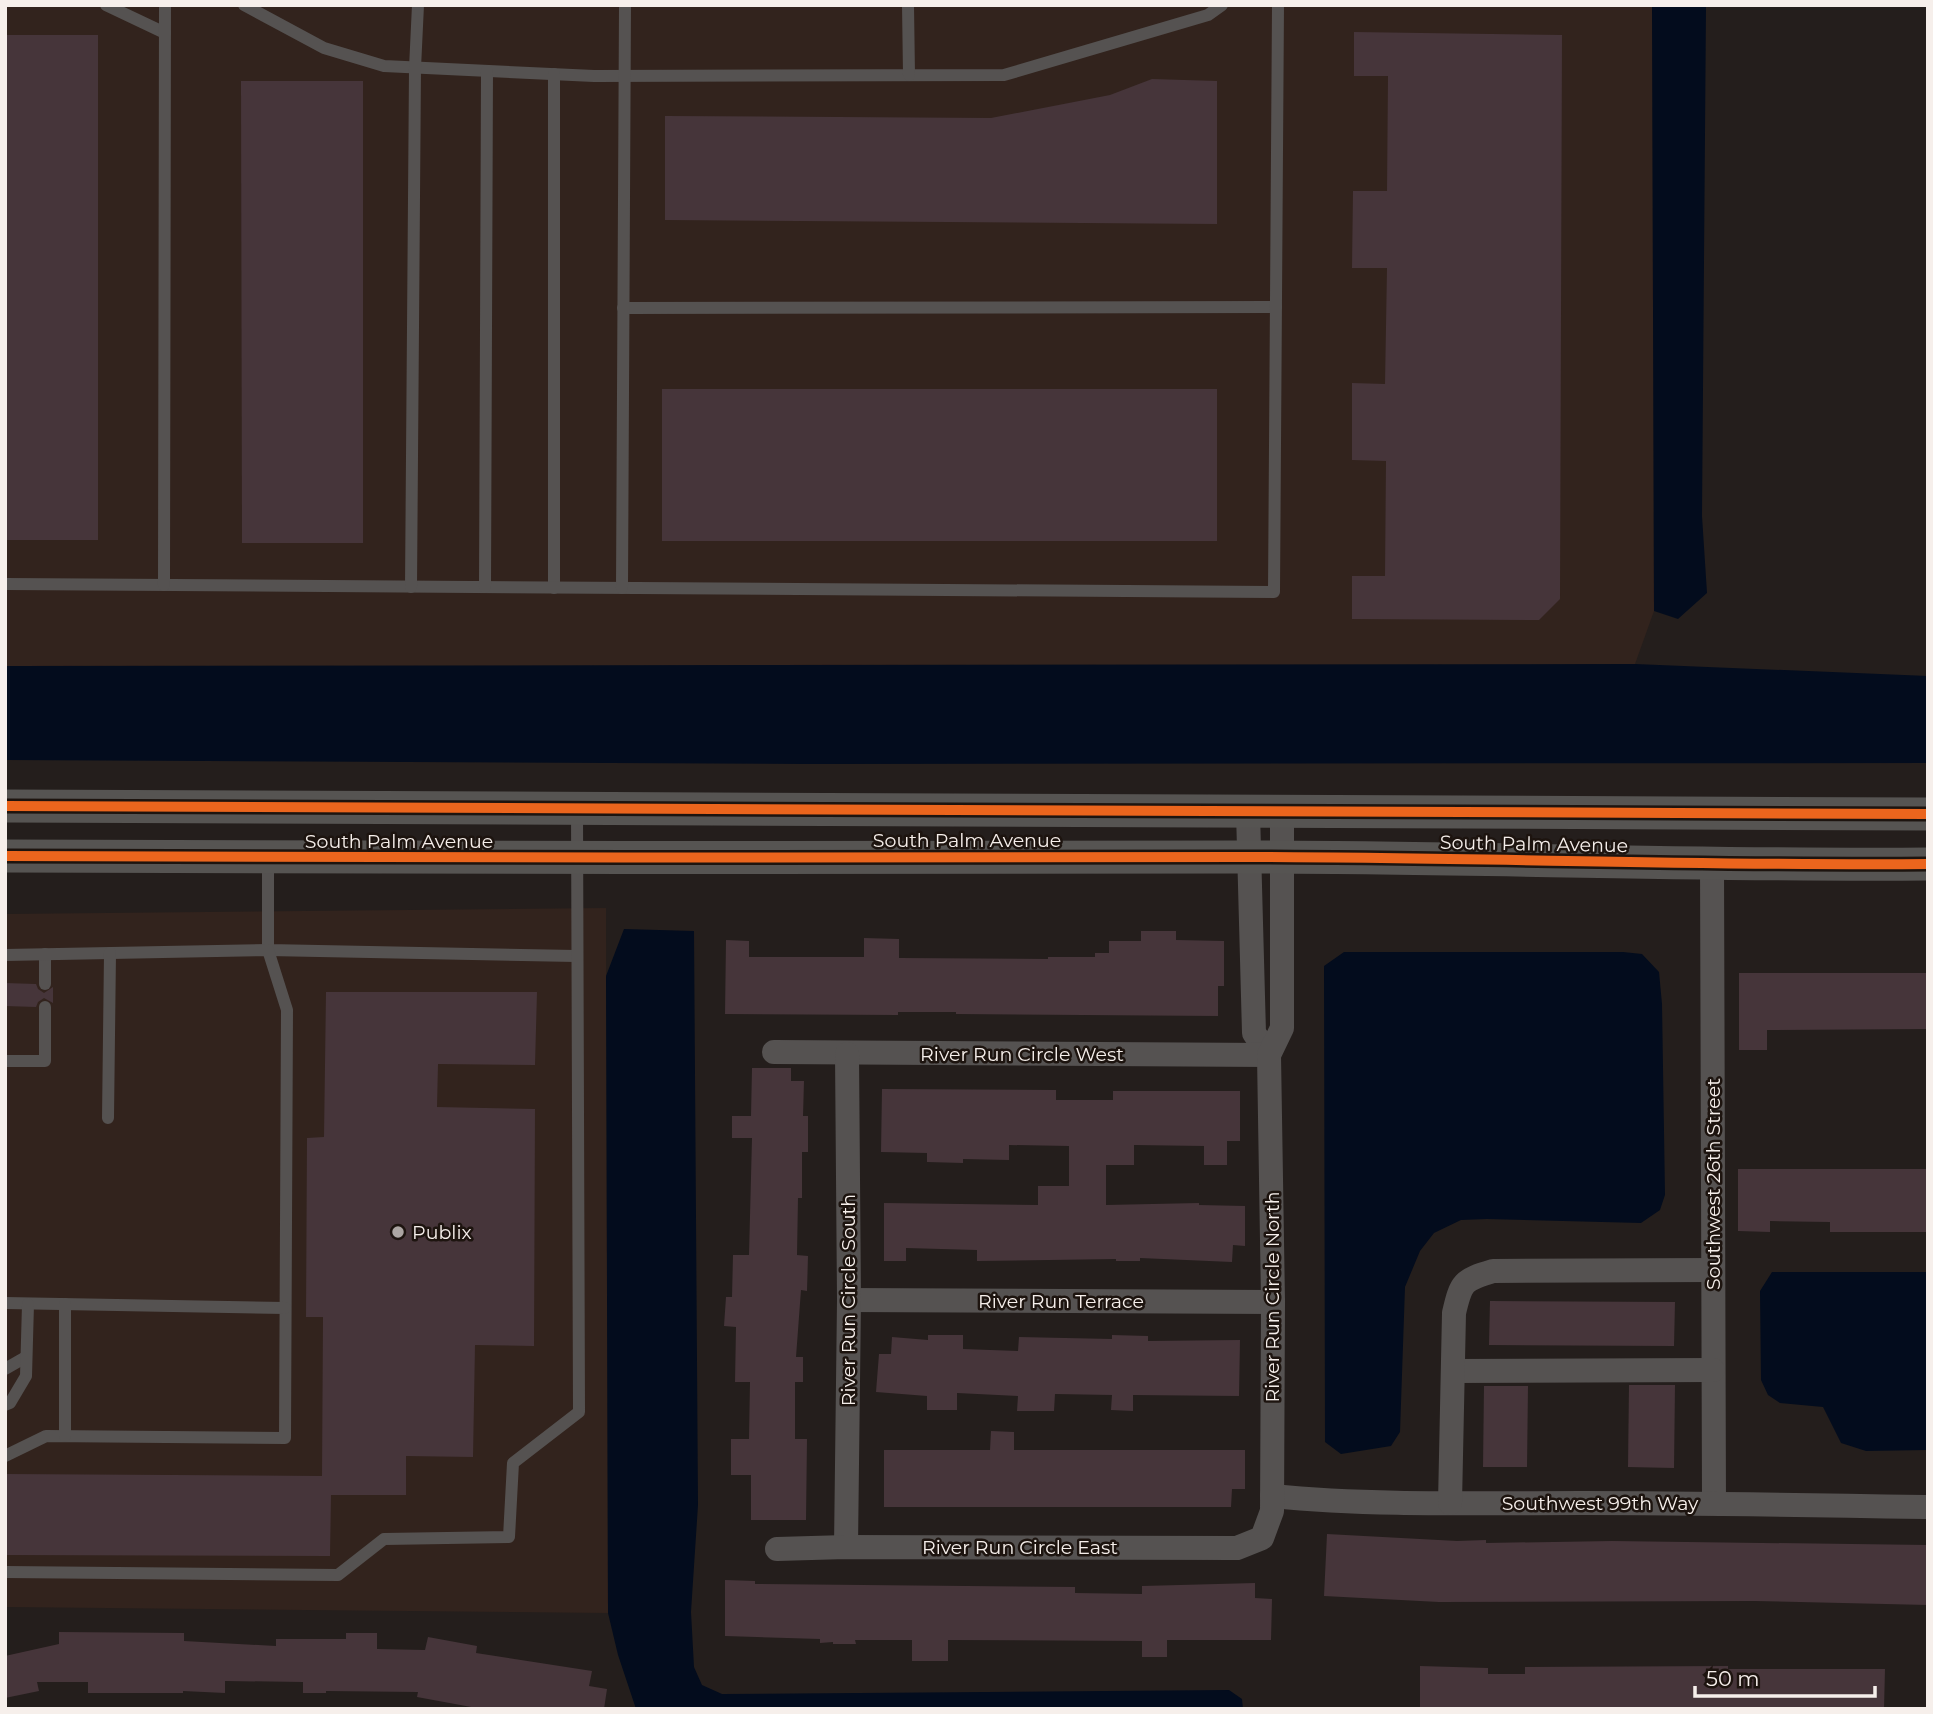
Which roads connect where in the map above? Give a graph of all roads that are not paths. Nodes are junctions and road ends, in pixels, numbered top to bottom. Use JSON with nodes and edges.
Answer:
{"nodes":[{"id":1,"x":106,"y":5,"type":"edge"},
{"id":2,"x":165,"y":5,"type":"edge"},
{"id":3,"x":244,"y":5,"type":"edge"},
{"id":4,"x":418,"y":5,"type":"edge"},
{"id":5,"x":625,"y":5,"type":"edge"},
{"id":6,"x":908,"y":5,"type":"edge"},
{"id":7,"x":1222,"y":5,"type":"edge"},
{"id":8,"x":1278,"y":5,"type":"edge"},
{"id":9,"x":165,"y":33,"type":"junction"},
{"id":10,"x":415,"y":68,"type":"junction"},
{"id":11,"x":487,"y":71,"type":"junction"},
{"id":12,"x":554,"y":74,"type":"junction"},
{"id":13,"x":909,"y":75,"type":"junction"},
{"id":14,"x":624,"y":76,"type":"junction"},
{"id":15,"x":1276,"y":307,"type":"junction"},
{"id":16,"x":623,"y":308,"type":"junction"},
{"id":17,"x":5,"y":584,"type":"edge"},
{"id":18,"x":164,"y":585,"type":"junction"},
{"id":19,"x":411,"y":587,"type":"junction"},
{"id":20,"x":485,"y":587,"type":"junction"},
{"id":21,"x":554,"y":587,"type":"junction"},
{"id":22,"x":622,"y":588,"type":"junction"},
{"id":23,"x":5,"y":806,"type":"edge"},
{"id":24,"x":578,"y":810,"type":"junction"},
{"id":25,"x":1248,"y":812,"type":"junction"},
{"id":26,"x":1282,"y":812,"type":"junction"},
{"id":27,"x":1928,"y":814,"type":"edge"},
{"id":28,"x":5,"y":856,"type":"edge"},
{"id":29,"x":1248,"y":857,"type":"junction"},
{"id":30,"x":577,"y":858,"type":"junction"},
{"id":31,"x":1283,"y":858,"type":"junction"},
{"id":32,"x":268,"y":859,"type":"junction"},
{"id":33,"x":1928,"y":864,"type":"edge"},
{"id":34,"x":1712,"y":865,"type":"junction"},
{"id":35,"x":268,"y":950,"type":"junction"},
{"id":36,"x":110,"y":953,"type":"junction"},
{"id":37,"x":44,"y":954,"type":"junction"},
{"id":38,"x":5,"y":955,"type":"edge"},
{"id":39,"x":576,"y":956,"type":"junction"},
{"id":40,"x":45,"y":984,"type":"dead end"},
{"id":41,"x":45,"y":1007,"type":"dead end"},
{"id":42,"x":774,"y":1052,"type":"dead end"},
{"id":43,"x":847,"y":1054,"type":"junction"},
{"id":44,"x":1269,"y":1055,"type":"junction"},
{"id":45,"x":5,"y":1061,"type":"edge"},
{"id":46,"x":108,"y":1118,"type":"dead end"},
{"id":47,"x":1713,"y":1270,"type":"junction"},
{"id":48,"x":849,"y":1300,"type":"junction"},
{"id":49,"x":1273,"y":1302,"type":"junction"},
{"id":50,"x":5,"y":1303,"type":"edge"},
{"id":51,"x":28,"y":1304,"type":"junction"},
{"id":52,"x":65,"y":1304,"type":"junction"},
{"id":53,"x":285,"y":1308,"type":"junction"},
{"id":54,"x":26,"y":1357,"type":"junction"},
{"id":55,"x":5,"y":1369,"type":"edge"},
{"id":56,"x":1713,"y":1370,"type":"junction"},
{"id":57,"x":1453,"y":1371,"type":"junction"},
{"id":58,"x":5,"y":1405,"type":"edge"},
{"id":59,"x":65,"y":1436,"type":"junction"},
{"id":60,"x":5,"y":1455,"type":"edge"},
{"id":61,"x":1272,"y":1496,"type":"junction"},
{"id":62,"x":1450,"y":1503,"type":"junction"},
{"id":63,"x":1714,"y":1503,"type":"junction"},
{"id":64,"x":1928,"y":1507,"type":"edge"},
{"id":65,"x":1262,"y":1538,"type":"joint"},
{"id":66,"x":846,"y":1547,"type":"junction"},
{"id":67,"x":777,"y":1549,"type":"dead end"},
{"id":68,"x":5,"y":1572,"type":"edge"}],
"edges":[{"from":1,"to":9,"type":"lane"},
{"from":2,"to":9,"type":"lane"},
{"from":3,"to":10,"type":"lane"},
{"from":4,"to":10,"type":"lane"},
{"from":5,"to":14,"type":"lane"},
{"from":6,"to":13,"type":"lane"},
{"from":7,"to":13,"type":"lane"},
{"from":8,"to":15,"type":"lane"},
{"from":9,"to":18,"type":"lane"},
{"from":10,"to":11,"type":"lane"},
{"from":10,"to":19,"type":"lane"},
{"from":11,"to":12,"type":"lane"},
{"from":11,"to":20,"type":"lane"},
{"from":12,"to":14,"type":"lane"},
{"from":12,"to":21,"type":"lane"},
{"from":13,"to":14,"type":"lane"},
{"from":14,"to":16,"type":"lane"},
{"from":15,"to":16,"type":"lane"},
{"from":15,"to":22,"type":"lane"},
{"from":16,"to":22,"type":"lane"},
{"from":17,"to":18,"type":"lane"},
{"from":18,"to":19,"type":"lane"},
{"from":19,"to":20,"type":"lane"},
{"from":20,"to":21,"type":"lane"},
{"from":21,"to":22,"type":"lane"},
{"from":23,"to":24,"type":"main road","name":"South Palm Avenue"},
{"from":24,"to":25,"type":"main road","name":"South Palm Avenue"},
{"from":24,"to":30,"type":"lane"},
{"from":25,"to":26,"type":"main road","name":"South Palm Avenue"},
{"from":25,"to":29,"type":"street","name":"River Run Circle North"},
{"from":26,"to":27,"type":"main road","name":"South Palm Avenue"},
{"from":26,"to":31,"type":"street","name":"River Run Circle North"},
{"from":28,"to":32,"type":"main road","name":"South Palm Avenue"},
{"from":29,"to":30,"type":"main road","name":"South Palm Avenue"},
{"from":29,"to":31,"type":"main road","name":"South Palm Avenue"},
{"from":29,"to":44,"type":"street","name":"River Run Circle North"},
{"from":30,"to":32,"type":"main road","name":"South Palm Avenue"},
{"from":30,"to":39,"type":"lane"},
{"from":31,"to":34,"type":"main road","name":"South Palm Avenue"},
{"from":31,"to":44,"type":"street","name":"River Run Circle North"},
{"from":32,"to":35,"type":"lane"},
{"from":33,"to":34,"type":"main road","name":"South Palm Avenue"},
{"from":34,"to":47,"type":"street","name":"Southwest 26th Street"},
{"from":35,"to":36,"type":"lane"},
{"from":35,"to":39,"type":"lane"},
{"from":35,"to":53,"type":"lane"},
{"from":36,"to":37,"type":"lane"},
{"from":36,"to":46,"type":"lane"},
{"from":37,"to":38,"type":"lane"},
{"from":37,"to":40,"type":"lane"},
{"from":39,"to":68,"type":"lane"},
{"from":41,"to":45,"type":"lane"},
{"from":42,"to":43,"type":"street","name":"River Run Circle West"},
{"from":43,"to":44,"type":"street","name":"River Run Circle West"},
{"from":43,"to":48,"type":"street","name":"River Run Circle South"},
{"from":44,"to":49,"type":"street","name":"River Run Circle North"},
{"from":47,"to":56,"type":"street","name":"Southwest 26th Street"},
{"from":47,"to":57,"type":"street"},
{"from":48,"to":49,"type":"street","name":"River Run Terrace"},
{"from":48,"to":66,"type":"street","name":"River Run Circle South"},
{"from":49,"to":61,"type":"street","name":"River Run Circle North"},
{"from":50,"to":51,"type":"lane"},
{"from":51,"to":52,"type":"lane"},
{"from":51,"to":54,"type":"lane"},
{"from":52,"to":53,"type":"lane"},
{"from":52,"to":59,"type":"lane"},
{"from":53,"to":59,"type":"lane"},
{"from":54,"to":55,"type":"lane"},
{"from":54,"to":58,"type":"lane"},
{"from":56,"to":57,"type":"street"},
{"from":56,"to":63,"type":"street","name":"Southwest 26th Street"},
{"from":57,"to":62,"type":"street"},
{"from":59,"to":60,"type":"lane"},
{"from":61,"to":62,"type":"street","name":"Southwest 99th Way"},
{"from":61,"to":65,"type":"street","name":"River Run Circle North"},
{"from":62,"to":63,"type":"street","name":"Southwest 99th Way"},
{"from":63,"to":64,"type":"street","name":"Southwest 99th Way"},
{"from":65,"to":66,"type":"street","name":"River Run Circle East"},
{"from":66,"to":67,"type":"street","name":"River Run Circle East"}]}
